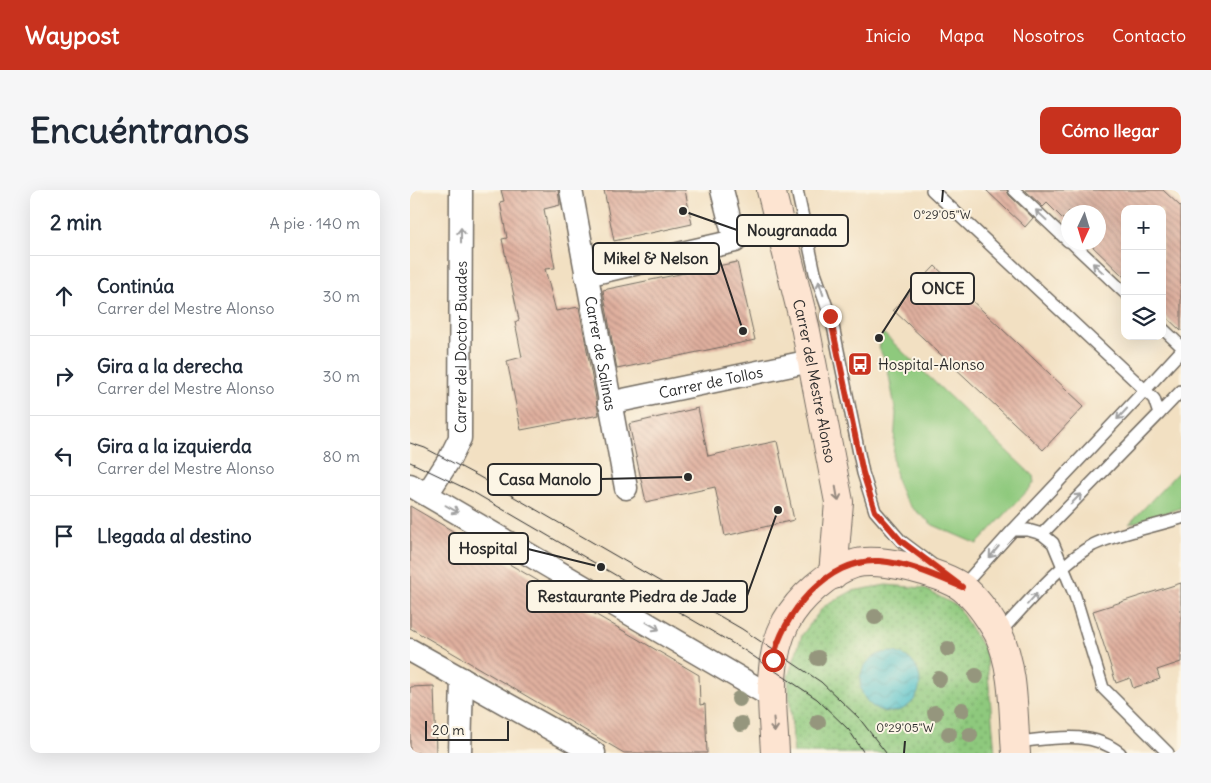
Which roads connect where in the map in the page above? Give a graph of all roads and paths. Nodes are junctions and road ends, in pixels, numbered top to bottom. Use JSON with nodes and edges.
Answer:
{"nodes":[{"id":1,"x":461,"y":190,"type":"edge"},
{"id":2,"x":571,"y":190,"type":"edge"},
{"id":3,"x":722,"y":190,"type":"edge"},
{"id":4,"x":771,"y":190,"type":"edge"},
{"id":5,"x":797,"y":190,"type":"edge"},
{"id":6,"x":932,"y":190,"type":"edge"},
{"id":7,"x":1014,"y":190,"type":"edge"},
{"id":8,"x":1061,"y":234,"type":"edge"},
{"id":9,"x":1078,"y":250,"type":"edge"},
{"id":10,"x":586,"y":275,"type":"junction"},
{"id":11,"x":1121,"y":289,"type":"edge"},
{"id":12,"x":1166,"y":332,"type":"edge"},
{"id":13,"x":1181,"y":346,"type":"edge"},
{"id":14,"x":1181,"y":351,"type":"edge"},
{"id":15,"x":811,"y":361,"type":"junction"},
{"id":16,"x":1145,"y":390,"type":"junction"},
{"id":17,"x":1181,"y":391,"type":"edge"},
{"id":18,"x":609,"y":403,"type":"junction"},
{"id":19,"x":1159,"y":414,"type":"junction"},
{"id":20,"x":626,"y":488,"type":"dead end"},
{"id":21,"x":419,"y":490,"type":"edge"},
{"id":22,"x":1181,"y":518,"type":"edge"},
{"id":23,"x":1013,"y":530,"type":"junction"},
{"id":24,"x":1042,"y":534,"type":"junction"},
{"id":25,"x":1062,"y":569,"type":"junction"},
{"id":26,"x":833,"y":575,"type":"junction"},
{"id":27,"x":962,"y":587,"type":"junction"},
{"id":28,"x":998,"y":634,"type":"junction"},
{"id":29,"x":410,"y":650,"type":"edge"},
{"id":30,"x":462,"y":679,"type":"junction"},
{"id":31,"x":772,"y":696,"type":"junction"},
{"id":32,"x":1016,"y":747,"type":"edge"},
{"id":33,"x":460,"y":753,"type":"edge"},
{"id":34,"x":594,"y":753,"type":"edge"},
{"id":35,"x":776,"y":753,"type":"edge"},
{"id":36,"x":1120,"y":753,"type":"edge"},
{"id":37,"x":1168,"y":753,"type":"edge"}],
"edges":[{"from":21,"to":1,"type":"street","name":"Carrer del Doctor Buades","one_way":true},
{"from":2,"to":10,"type":"street","name":"Carrer de Salinas"},
{"from":3,"to":10,"type":"street"},
{"from":4,"to":15,"type":"main road","name":"Carrer del Mestre Alonso"},
{"from":27,"to":5,"type":"lane","name":"Carrer del Mestre Alonso","one_way":true},
{"from":6,"to":16,"type":"lane"},
{"from":8,"to":7,"type":"lane","one_way":true},
{"from":11,"to":9,"type":"lane","one_way":true},
{"from":10,"to":18,"type":"street","name":"Carrer de Salinas"},
{"from":12,"to":13,"type":"lane"},
{"from":14,"to":16,"type":"lane"},
{"from":15,"to":18,"type":"street","name":"Carrer de Tollos"},
{"from":15,"to":26,"type":"main road","name":"Carrer del Mestre Alonso","one_way":true},
{"from":16,"to":19,"type":"lane"},
{"from":16,"to":23,"type":"lane","one_way":true},
{"from":17,"to":19,"type":"lane"},
{"from":18,"to":20,"type":"street","name":"Carrer de Salinas"},
{"from":24,"to":19,"type":"lane","one_way":true},
{"from":21,"to":31,"type":"street","one_way":true},
{"from":22,"to":25,"type":"lane"},
{"from":23,"to":24,"type":"lane"},
{"from":23,"to":27,"type":"lane","one_way":true},
{"from":24,"to":25,"type":"lane"},
{"from":28,"to":25,"type":"lane","one_way":true},
{"from":25,"to":37,"type":"lane"},
{"from":26,"to":27,"type":"main road","name":"Carrer del Mestre Alonso"},
{"from":26,"to":31,"type":"main road","name":"Carrer del Mestre Alonso"},
{"from":27,"to":28,"type":"main road","name":"Carrer del Mestre Alonso"},
{"from":28,"to":32,"type":"main road","name":"Carrer del Mestre Alonso"},
{"from":29,"to":30,"type":"street"},
{"from":30,"to":33,"type":"street"},
{"from":30,"to":34,"type":"street"},
{"from":31,"to":35,"type":"main road","name":"Carrer del Mestre Alonso","one_way":true},
{"from":32,"to":36,"type":"lane"}]}
